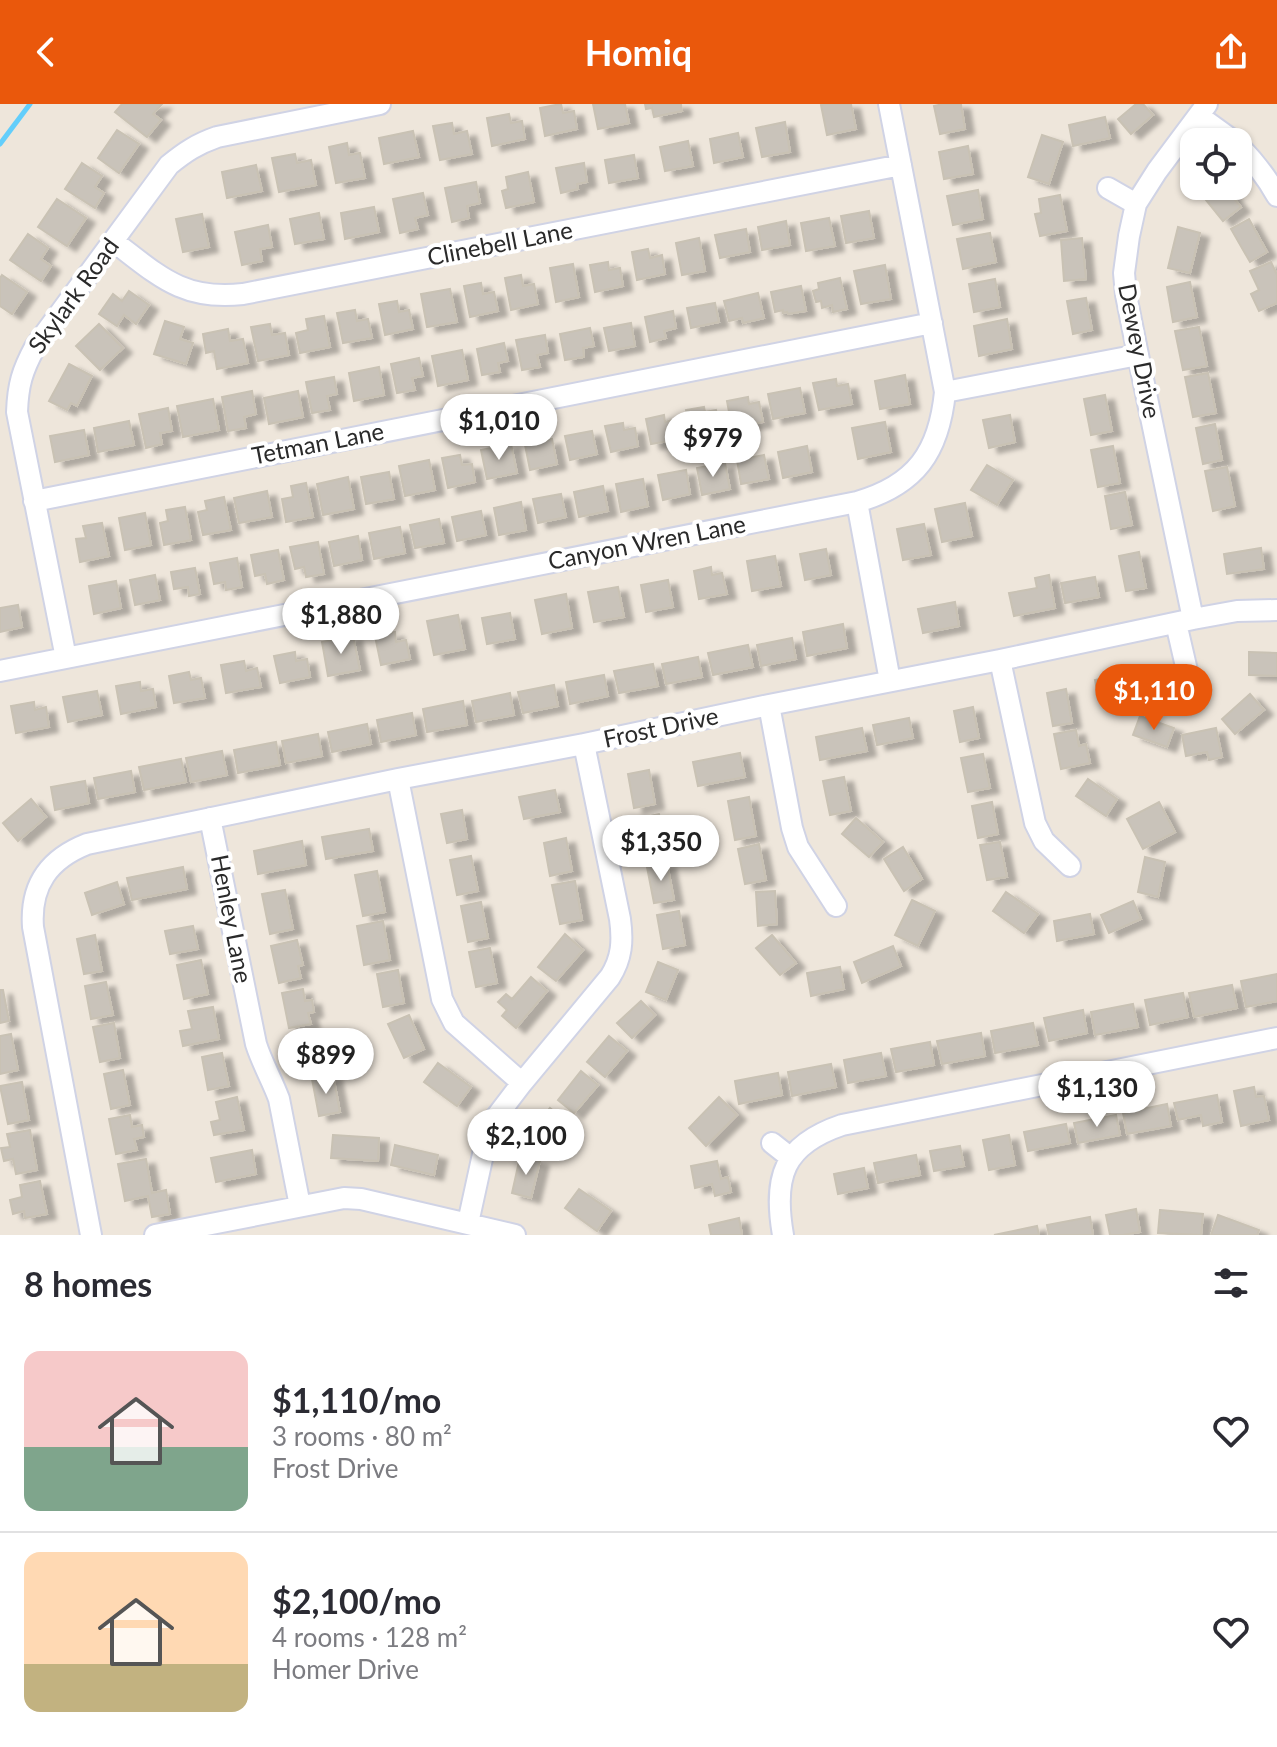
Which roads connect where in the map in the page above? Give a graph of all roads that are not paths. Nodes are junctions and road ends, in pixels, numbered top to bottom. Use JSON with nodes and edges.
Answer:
{"nodes":[{"id":1,"x":380,"y":104,"type":"edge"},
{"id":2,"x":889,"y":104,"type":"edge"},
{"id":3,"x":1203,"y":110,"type":"edge"},
{"id":4,"x":1221,"y":128,"type":"edge"},
{"id":5,"x":1252,"y":159,"type":"edge"},
{"id":6,"x":901,"y":165,"type":"junction"},
{"id":7,"x":1108,"y":188,"type":"dead end"},
{"id":8,"x":1277,"y":196,"type":"edge"},
{"id":9,"x":1136,"y":204,"type":"junction"},
{"id":10,"x":113,"y":241,"type":"junction"},
{"id":11,"x":932,"y":323,"type":"junction"},
{"id":12,"x":1138,"y":355,"type":"junction"},
{"id":13,"x":945,"y":392,"type":"junction"},
{"id":14,"x":34,"y":501,"type":"junction"},
{"id":15,"x":857,"y":502,"type":"junction"},
{"id":16,"x":1277,"y":610,"type":"edge"},
{"id":17,"x":1185,"y":621,"type":"junction"},
{"id":18,"x":66,"y":658,"type":"junction"},
{"id":19,"x":1000,"y":660,"type":"junction"},
{"id":20,"x":0,"y":671,"type":"edge"},
{"id":21,"x":1188,"y":675,"type":"dead end"},
{"id":22,"x":890,"y":681,"type":"junction"},
{"id":23,"x":769,"y":705,"type":"junction"},
{"id":24,"x":584,"y":744,"type":"junction"},
{"id":25,"x":398,"y":779,"type":"junction"},
{"id":26,"x":210,"y":818,"type":"junction"},
{"id":27,"x":1070,"y":866,"type":"dead end"},
{"id":28,"x":836,"y":906,"type":"dead end"},
{"id":29,"x":1277,"y":1038,"type":"edge"},
{"id":30,"x":522,"y":1083,"type":"junction"},
{"id":31,"x":772,"y":1143,"type":"dead end"},
{"id":32,"x":791,"y":1158,"type":"junction"},
{"id":33,"x":300,"y":1206,"type":"junction"},
{"id":34,"x":468,"y":1223,"type":"junction"},
{"id":35,"x":91,"y":1235,"type":"edge"},
{"id":36,"x":155,"y":1235,"type":"edge"},
{"id":37,"x":515,"y":1235,"type":"edge"},
{"id":38,"x":783,"y":1235,"type":"edge"}],
"edges":[{"from":1,"to":10,"type":"street","name":"Skylark Road"},
{"from":2,"to":6,"type":"street","name":"Canyon Wren Lane"},
{"from":3,"to":4,"type":"street"},
{"from":3,"to":9,"type":"street","name":"Dewey Drive"},
{"from":5,"to":8,"type":"street"},
{"from":6,"to":10,"type":"street","name":"Clinebell Lane"},
{"from":6,"to":11,"type":"street","name":"Canyon Wren Lane"},
{"from":7,"to":9,"type":"street"},
{"from":9,"to":12,"type":"street","name":"Dewey Drive"},
{"from":10,"to":14,"type":"street","name":"Skylark Road"},
{"from":11,"to":13,"type":"street","name":"Canyon Wren Lane"},
{"from":11,"to":14,"type":"street","name":"Tetman Lane"},
{"from":12,"to":13,"type":"street"},
{"from":12,"to":17,"type":"street","name":"Dewey Drive"},
{"from":13,"to":15,"type":"street","name":"Canyon Wren Lane"},
{"from":14,"to":18,"type":"street","name":"Skylark Road"},
{"from":15,"to":18,"type":"street","name":"Canyon Wren Lane"},
{"from":15,"to":22,"type":"street"},
{"from":16,"to":17,"type":"street","name":"Frost Drive"},
{"from":17,"to":19,"type":"street","name":"Frost Drive"},
{"from":17,"to":21,"type":"street","name":"Dewey Drive"},
{"from":18,"to":20,"type":"street","name":"Canyon Wren Lane"},
{"from":19,"to":22,"type":"street","name":"Frost Drive"},
{"from":19,"to":27,"type":"street"},
{"from":22,"to":23,"type":"street","name":"Frost Drive"},
{"from":23,"to":24,"type":"street","name":"Frost Drive"},
{"from":23,"to":28,"type":"street"},
{"from":24,"to":25,"type":"street","name":"Frost Drive"},
{"from":24,"to":30,"type":"street"},
{"from":25,"to":26,"type":"street","name":"Frost Drive"},
{"from":25,"to":30,"type":"street"},
{"from":26,"to":33,"type":"street","name":"Henley Lane"},
{"from":26,"to":35,"type":"street","name":"Frost Drive"},
{"from":29,"to":32,"type":"street"},
{"from":30,"to":34,"type":"street"},
{"from":31,"to":32,"type":"street"},
{"from":32,"to":38,"type":"street"},
{"from":33,"to":34,"type":"street"},
{"from":33,"to":36,"type":"street"},
{"from":34,"to":37,"type":"street"}]}
